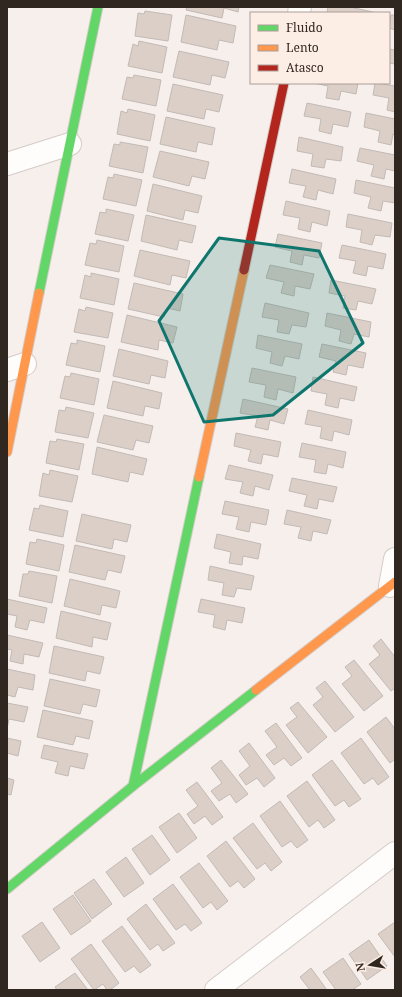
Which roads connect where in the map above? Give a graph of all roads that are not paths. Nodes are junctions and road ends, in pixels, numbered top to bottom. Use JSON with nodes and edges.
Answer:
{"nodes":[{"id":1,"x":98,"y":7,"type":"edge"},
{"id":2,"x":284,"y":84,"type":"edge"},
{"id":3,"x":70,"y":144,"type":"junction"},
{"id":4,"x":7,"y":164,"type":"edge"},
{"id":5,"x":16,"y":367,"type":"edge"},
{"id":6,"x":7,"y":452,"type":"edge"},
{"id":7,"x":395,"y":559,"type":"edge"},
{"id":8,"x":392,"y":584,"type":"edge"},
{"id":9,"x":133,"y":786,"type":"junction"},
{"id":10,"x":395,"y":853,"type":"edge"},
{"id":11,"x":7,"y":889,"type":"edge"},
{"id":12,"x":216,"y":990,"type":"edge"}],
"edges":[{"from":1,"to":3,"type":"street"},
{"from":2,"to":9,"type":"street"},
{"from":3,"to":4,"type":"street"},
{"from":3,"to":5,"type":"street"},
{"from":5,"to":6,"type":"street"},
{"from":7,"to":8,"type":"street"},
{"from":8,"to":9,"type":"street"},
{"from":9,"to":11,"type":"street"},
{"from":10,"to":12,"type":"street"}]}
